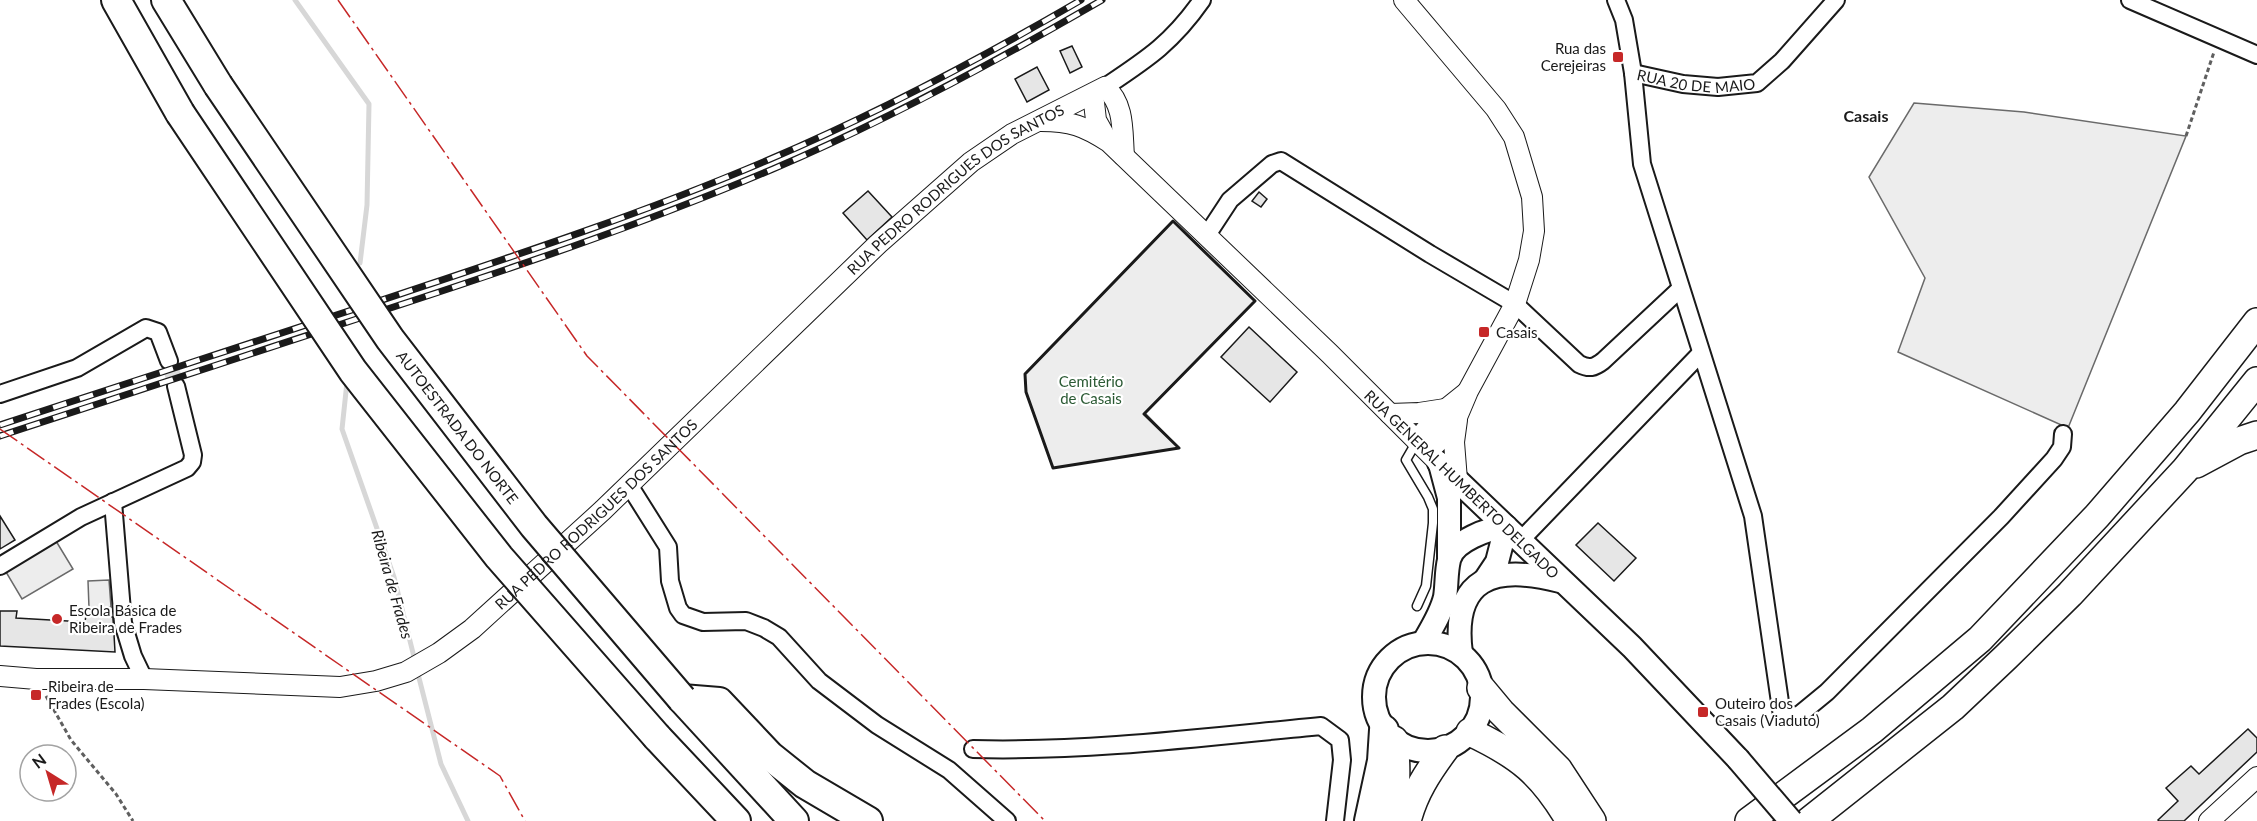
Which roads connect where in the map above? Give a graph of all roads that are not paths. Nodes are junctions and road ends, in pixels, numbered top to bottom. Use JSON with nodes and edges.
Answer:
{"nodes":[{"id":1,"x":116,"y":0,"type":"edge"},
{"id":2,"x":166,"y":0,"type":"edge"},
{"id":3,"x":1202,"y":0,"type":"edge"},
{"id":4,"x":1404,"y":0,"type":"edge"},
{"id":5,"x":1616,"y":0,"type":"edge"},
{"id":6,"x":1836,"y":0,"type":"edge"},
{"id":7,"x":2130,"y":0,"type":"edge"},
{"id":8,"x":2257,"y":55,"type":"edge"},
{"id":9,"x":1633,"y":73,"type":"junction"},
{"id":10,"x":1099,"y":91,"type":"junction"},
{"id":11,"x":1038,"y":121,"type":"junction"},
{"id":12,"x":1109,"y":142,"type":"junction"},
{"id":13,"x":1124,"y":156,"type":"junction"},
{"id":14,"x":1207,"y":236,"type":"junction"},
{"id":15,"x":1680,"y":289,"type":"junction"},
{"id":16,"x":1518,"y":296,"type":"junction"},
{"id":17,"x":2257,"y":322,"type":"edge"},
{"id":18,"x":1700,"y":354,"type":"junction"},
{"id":19,"x":169,"y":361,"type":"tunnel mouth"},
{"id":20,"x":2257,"y":381,"type":"edge"},
{"id":21,"x":176,"y":386,"type":"tunnel mouth"},
{"id":22,"x":0,"y":394,"type":"edge"},
{"id":23,"x":1451,"y":413,"type":"junction"},
{"id":24,"x":1390,"y":414,"type":"junction"},
{"id":25,"x":2063,"y":434,"type":"dead end"},
{"id":26,"x":2257,"y":435,"type":"edge"},
{"id":27,"x":1428,"y":451,"type":"junction"},
{"id":28,"x":2185,"y":470,"type":"junction"},
{"id":29,"x":1457,"y":480,"type":"junction"},
{"id":30,"x":629,"y":485,"type":"junction"},
{"id":31,"x":113,"y":502,"type":"junction"},
{"id":32,"x":1513,"y":534,"type":"junction"},
{"id":33,"x":1449,"y":557,"type":"junction"},
{"id":34,"x":0,"y":566,"type":"edge"},
{"id":35,"x":1485,"y":580,"type":"junction"},
{"id":36,"x":1562,"y":581,"type":"junction"},
{"id":37,"x":1417,"y":606,"type":"dead end"},
{"id":38,"x":1423,"y":643,"type":"junction"},
{"id":39,"x":1461,"y":654,"type":"junction"},
{"id":40,"x":0,"y":676,"type":"edge"},
{"id":41,"x":144,"y":680,"type":"junction"},
{"id":42,"x":1481,"y":688,"type":"junction"},
{"id":43,"x":682,"y":699,"type":"junction"},
{"id":44,"x":1470,"y":732,"type":"junction"},
{"id":45,"x":1389,"y":735,"type":"junction"},
{"id":46,"x":973,"y":749,"type":"dead end"},
{"id":47,"x":1445,"y":749,"type":"junction"},
{"id":48,"x":2257,"y":777,"type":"edge"},
{"id":49,"x":858,"y":817,"type":"edge"},
{"id":50,"x":736,"y":821,"type":"edge"},
{"id":51,"x":794,"y":821,"type":"edge"},
{"id":52,"x":1007,"y":821,"type":"edge"},
{"id":53,"x":1335,"y":821,"type":"edge"},
{"id":54,"x":1370,"y":821,"type":"edge"},
{"id":55,"x":1391,"y":821,"type":"edge"},
{"id":56,"x":1407,"y":821,"type":"edge"},
{"id":57,"x":1570,"y":821,"type":"edge"},
{"id":58,"x":1592,"y":821,"type":"edge"},
{"id":59,"x":1749,"y":821,"type":"edge"},
{"id":60,"x":1791,"y":821,"type":"edge"},
{"id":61,"x":1809,"y":821,"type":"edge"},
{"id":62,"x":2209,"y":821,"type":"edge"}],
"edges":[{"from":1,"to":50,"type":"highway","bridge":true},
{"from":2,"to":43,"type":"highway","name":"AUTOESTRADA DO NORTE","bridge":true},
{"from":3,"to":10,"type":"street"},
{"from":4,"to":16,"type":"street"},
{"from":5,"to":9,"type":"street","name":"RUA 20 DE MAIO"},
{"from":6,"to":9,"type":"street","name":"RUA 20 DE MAIO"},
{"from":7,"to":8,"type":"street"},
{"from":9,"to":15,"type":"street"},
{"from":10,"to":11,"type":"street","name":"RUA PEDRO RODRIGUES DOS SANTOS"},
{"from":10,"to":12,"type":"street"},
{"from":10,"to":13,"type":"street"},
{"from":11,"to":12,"type":"street","name":"RUA GENERAL HUMBERTO DELGADO"},
{"from":11,"to":30,"type":"street","name":"RUA PEDRO RODRIGUES DOS SANTOS"},
{"from":12,"to":13,"type":"street","name":"RUA GENERAL HUMBERTO DELGADO"},
{"from":13,"to":14,"type":"street","name":"RUA GENERAL HUMBERTO DELGADO"},
{"from":14,"to":16,"type":"street"},
{"from":14,"to":24,"type":"street","name":"RUA GENERAL HUMBERTO DELGADO"},
{"from":15,"to":16,"type":"street"},
{"from":15,"to":18,"type":"street"},
{"from":16,"to":23,"type":"street"},
{"from":17,"to":59,"type":"highway"},
{"from":18,"to":25,"type":"street"},
{"from":18,"to":32,"type":"street"},
{"from":19,"to":22,"type":"street"},
{"from":20,"to":28,"type":"highway"},
{"from":21,"to":31,"type":"street"},
{"from":23,"to":24,"type":"street"},
{"from":23,"to":27,"type":"street"},
{"from":23,"to":29,"type":"street"},
{"from":24,"to":27,"type":"street","name":"RUA GENERAL HUMBERTO DELGADO"},
{"from":26,"to":28,"type":"highway"},
{"from":27,"to":29,"type":"main road","name":"RUA GENERAL HUMBERTO DELGADO"},
{"from":27,"to":33,"type":"main road"},
{"from":27,"to":37,"type":"lane"},
{"from":28,"to":61,"type":"highway"},
{"from":29,"to":32,"type":"main road","name":"RUA GENERAL HUMBERTO DELGADO"},
{"from":30,"to":41,"type":"street","name":"RUA PEDRO RODRIGUES DOS SANTOS"},
{"from":30,"to":52,"type":"street"},
{"from":31,"to":34,"type":"street"},
{"from":31,"to":41,"type":"street"},
{"from":32,"to":33,"type":"main road"},
{"from":32,"to":35,"type":"main road"},
{"from":32,"to":36,"type":"main road","name":"RUA GENERAL HUMBERTO DELGADO"},
{"from":33,"to":38,"type":"main road"},
{"from":35,"to":36,"type":"main road"},
{"from":35,"to":39,"type":"main road"},
{"from":36,"to":60,"type":"main road","name":"RUA GENERAL HUMBERTO DELGADO","bridge":true},
{"from":38,"to":39,"type":"main road"},
{"from":38,"to":45,"type":"main road"},
{"from":39,"to":42,"type":"main road"},
{"from":40,"to":41,"type":"street","name":"RUA PEDRO RODRIGUES DOS SANTOS"},
{"from":42,"to":44,"type":"main road"},
{"from":42,"to":58,"type":"highway"},
{"from":43,"to":49,"type":"highway"},
{"from":43,"to":51,"type":"highway","name":"AUTOESTRADA DO NORTE"},
{"from":44,"to":47,"type":"main road"},
{"from":44,"to":57,"type":"highway"},
{"from":45,"to":47,"type":"main road"},
{"from":45,"to":54,"type":"highway"},
{"from":45,"to":55,"type":"highway"},
{"from":46,"to":53,"type":"street"},
{"from":47,"to":56,"type":"highway"},
{"from":48,"to":62,"type":"street"}]}
